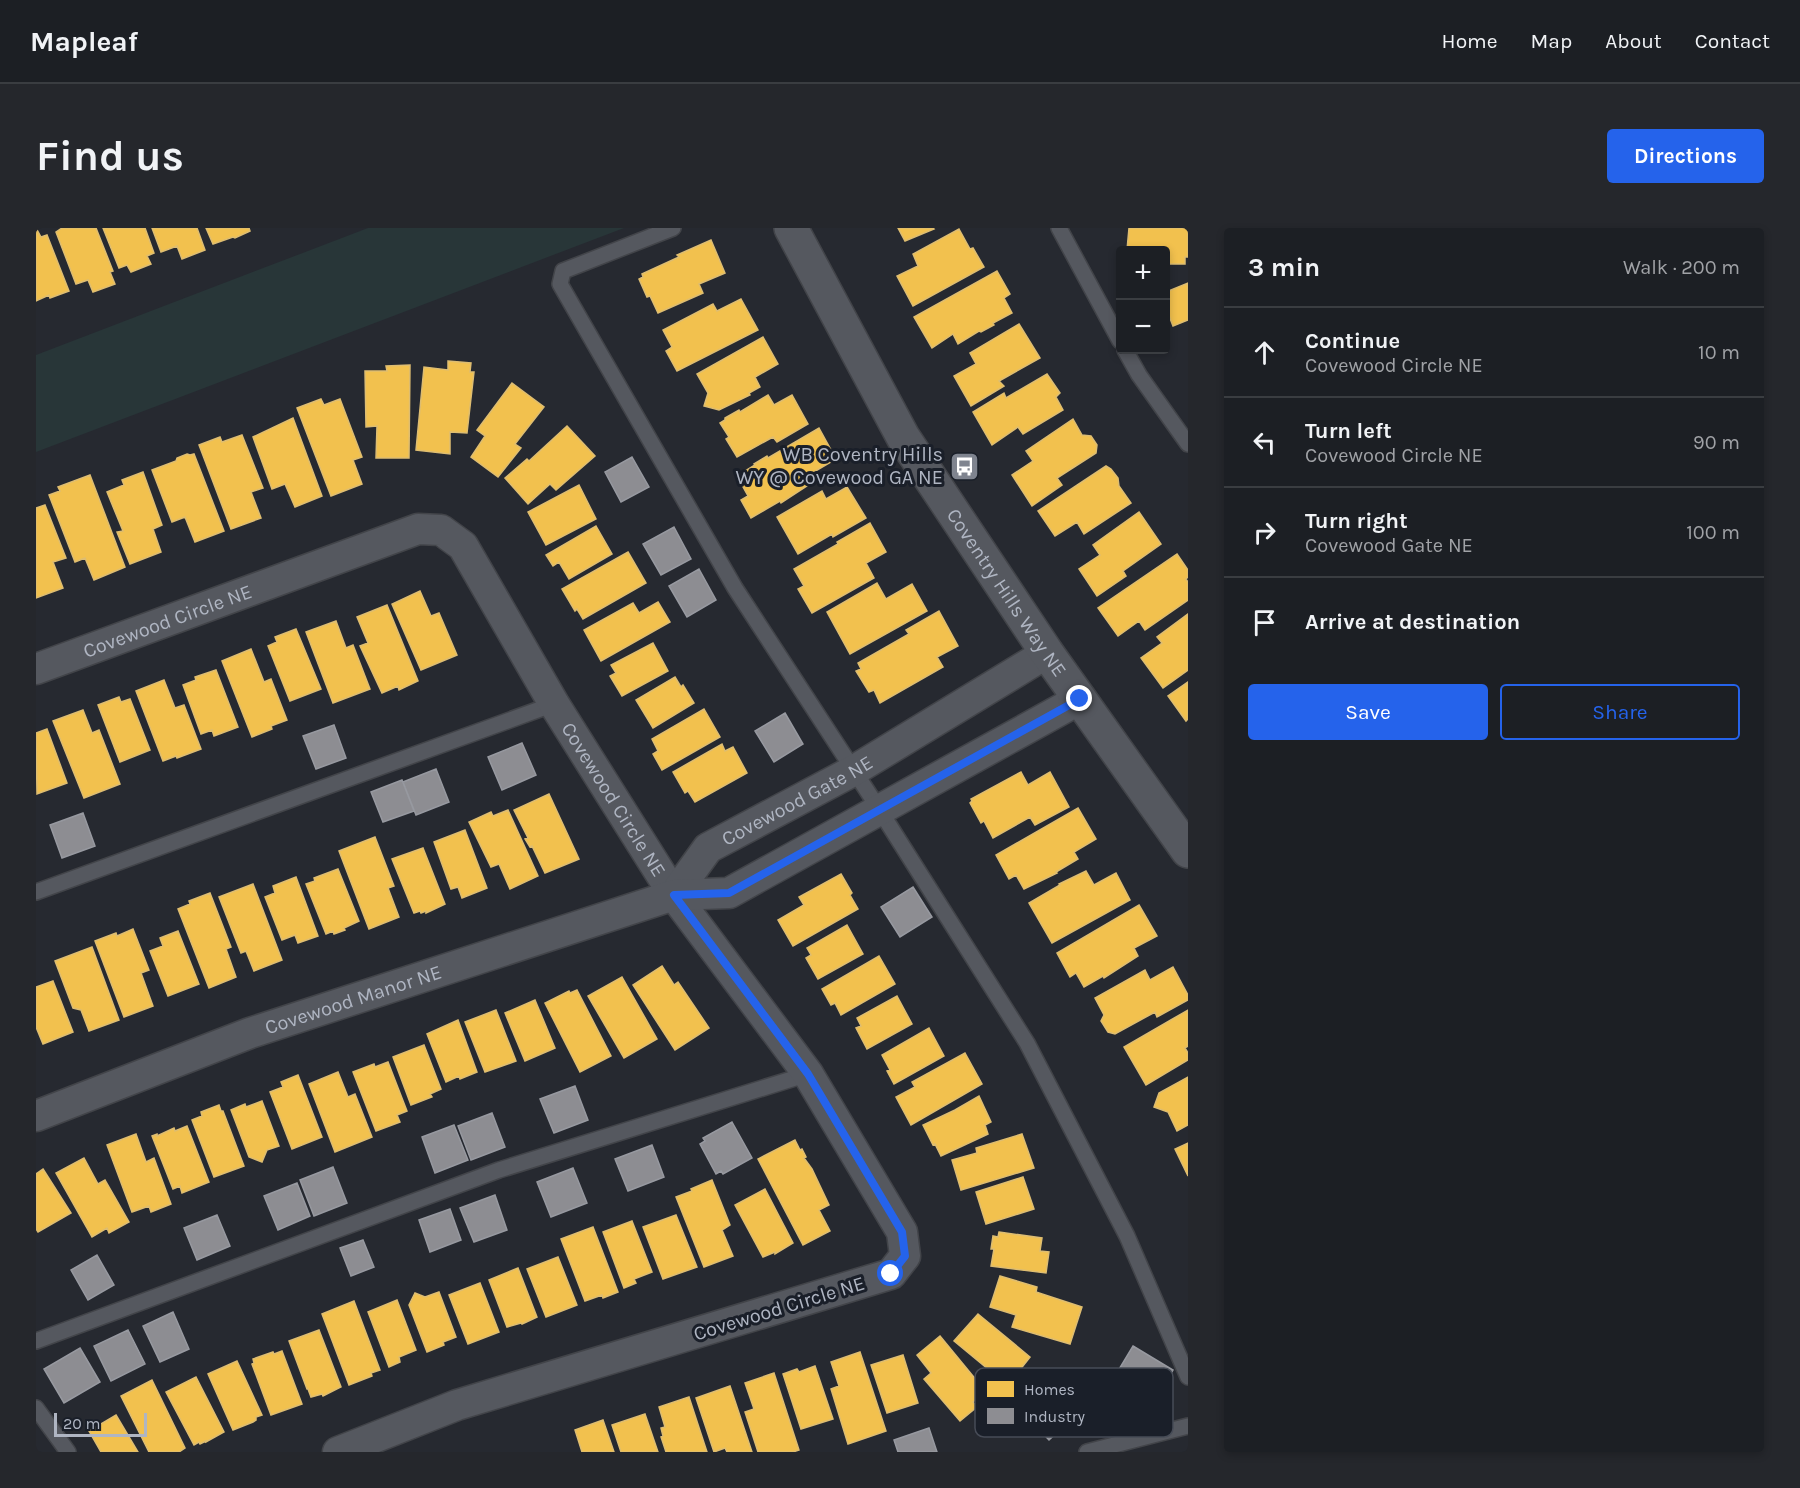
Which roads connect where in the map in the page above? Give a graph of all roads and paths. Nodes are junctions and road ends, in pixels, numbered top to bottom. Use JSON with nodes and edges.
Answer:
{"nodes":[{"id":1,"x":673,"y":228,"type":"edge"},
{"id":2,"x":791,"y":228,"type":"edge"},
{"id":3,"x":1059,"y":228,"type":"edge"},
{"id":4,"x":1116,"y":334,"type":"edge"},
{"id":5,"x":1127,"y":354,"type":"edge"},
{"id":6,"x":1188,"y":444,"type":"edge"},
{"id":7,"x":1047,"y":654,"type":"junction"},
{"id":8,"x":36,"y":669,"type":"edge"},
{"id":9,"x":1080,"y":699,"type":"junction"},
{"id":10,"x":554,"y":704,"type":"junction"},
{"id":11,"x":853,"y":771,"type":"junction"},
{"id":12,"x":879,"y":809,"type":"junction"},
{"id":13,"x":1188,"y":851,"type":"edge"},
{"id":14,"x":36,"y":892,"type":"edge"},
{"id":15,"x":674,"y":895,"type":"junction"},
{"id":16,"x":808,"y":1074,"type":"junction"},
{"id":17,"x":36,"y":1116,"type":"edge"},
{"id":18,"x":36,"y":1341,"type":"edge"},
{"id":19,"x":1188,"y":1377,"type":"edge"},
{"id":20,"x":36,"y":1408,"type":"edge"},
{"id":21,"x":1188,"y":1426,"type":"edge"},
{"id":22,"x":1173,"y":1430,"type":"edge"},
{"id":23,"x":1145,"y":1437,"type":"edge"},
{"id":24,"x":68,"y":1452,"type":"edge"},
{"id":25,"x":338,"y":1452,"type":"edge"},
{"id":26,"x":1087,"y":1452,"type":"edge"}],
"edges":[{"from":1,"to":11,"type":"lane"},
{"from":2,"to":7,"type":"street","name":"Coventry Hills Way NE"},
{"from":3,"to":4,"type":"lane"},
{"from":5,"to":6,"type":"lane"},
{"from":7,"to":9,"type":"street","name":"Coventry Hills Way NE"},
{"from":7,"to":11,"type":"street","name":"Covewood Gate NE"},
{"from":8,"to":10,"type":"street","name":"Covewood Circle NE"},
{"from":9,"to":12,"type":"street"},
{"from":9,"to":13,"type":"street","name":"Coventry Hills Way NE"},
{"from":10,"to":14,"type":"lane"},
{"from":10,"to":15,"type":"street","name":"Covewood Circle NE"},
{"from":11,"to":12,"type":"lane"},
{"from":11,"to":15,"type":"street","name":"Covewood Gate NE"},
{"from":12,"to":15,"type":"street"},
{"from":12,"to":19,"type":"lane"},
{"from":15,"to":16,"type":"street","name":"Covewood Circle NE"},
{"from":15,"to":17,"type":"street","name":"Covewood Manor NE"},
{"from":16,"to":18,"type":"lane"},
{"from":16,"to":25,"type":"street","name":"Covewood Circle NE"},
{"from":20,"to":24,"type":"lane"},
{"from":21,"to":22,"type":"lane"},
{"from":23,"to":26,"type":"lane"}]}
